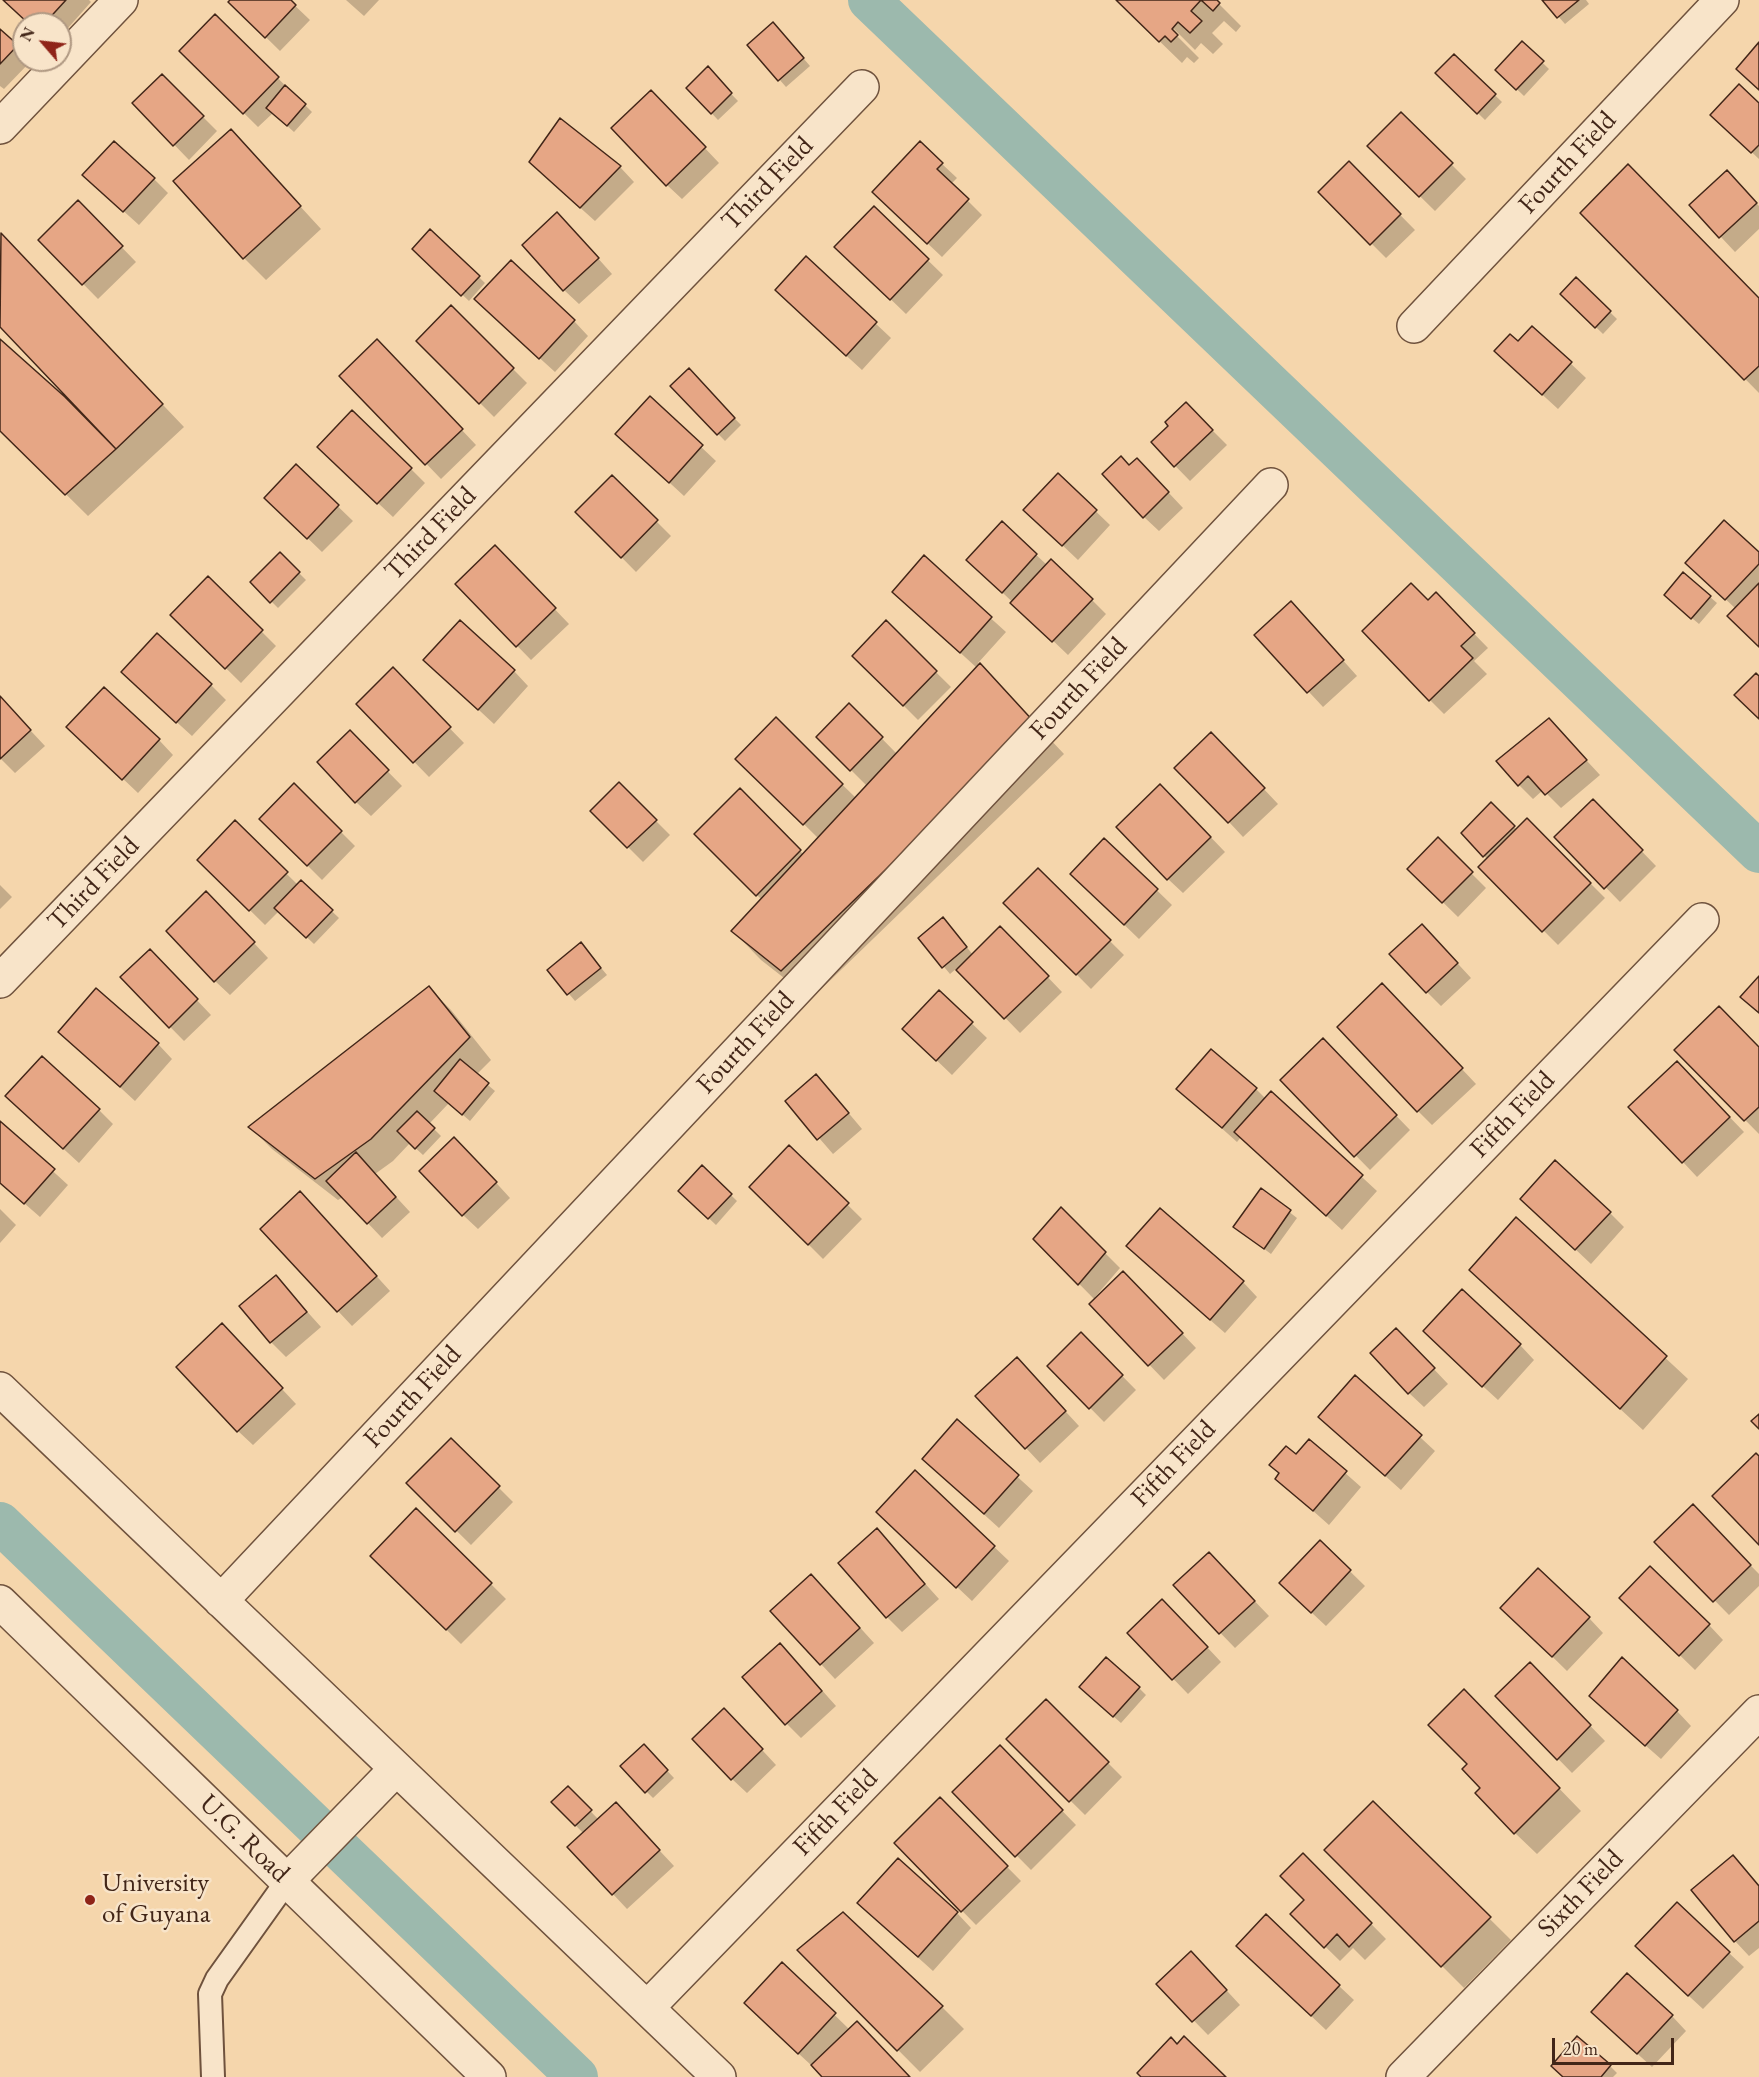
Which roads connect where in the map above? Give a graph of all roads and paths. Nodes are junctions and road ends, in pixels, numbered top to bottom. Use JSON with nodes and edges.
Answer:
{"nodes":[{"id":1,"x":121,"y":0,"type":"edge"},
{"id":2,"x":1722,"y":0,"type":"edge"},
{"id":3,"x":862,"y":87,"type":"dead end"},
{"id":4,"x":0,"y":127,"type":"edge"},
{"id":5,"x":1414,"y":326,"type":"dead end"},
{"id":6,"x":1271,"y":485,"type":"dead end"},
{"id":7,"x":1702,"y":920,"type":"dead end"},
{"id":8,"x":0,"y":981,"type":"edge"},
{"id":9,"x":0,"y":1389,"type":"edge"},
{"id":10,"x":221,"y":1601,"type":"junction"},
{"id":11,"x":0,"y":1602,"type":"edge"},
{"id":12,"x":1759,"y":1712,"type":"edge"},
{"id":13,"x":396,"y":1769,"type":"junction"},
{"id":14,"x":288,"y":1881,"type":"junction"},
{"id":15,"x":646,"y":2008,"type":"junction"},
{"id":16,"x":213,"y":2077,"type":"edge"},
{"id":17,"x":489,"y":2077,"type":"edge"},
{"id":18,"x":719,"y":2077,"type":"edge"},
{"id":19,"x":1402,"y":2077,"type":"edge"}],
"edges":[{"from":1,"to":4,"type":"street"},
{"from":2,"to":5,"type":"street","name":"Fourth Field"},
{"from":3,"to":8,"type":"street","name":"Third Field"},
{"from":6,"to":10,"type":"street","name":"Fourth Field"},
{"from":7,"to":15,"type":"street","name":"Fifth Field"},
{"from":9,"to":10,"type":"street"},
{"from":10,"to":13,"type":"street"},
{"from":11,"to":14,"type":"street","name":"U.G. Road"},
{"from":12,"to":19,"type":"street","name":"Sixth Field"},
{"from":13,"to":14,"type":"street"},
{"from":13,"to":15,"type":"street"},
{"from":14,"to":16,"type":"lane"},
{"from":14,"to":17,"type":"street","name":"U.G. Road"},
{"from":15,"to":18,"type":"street"}]}
